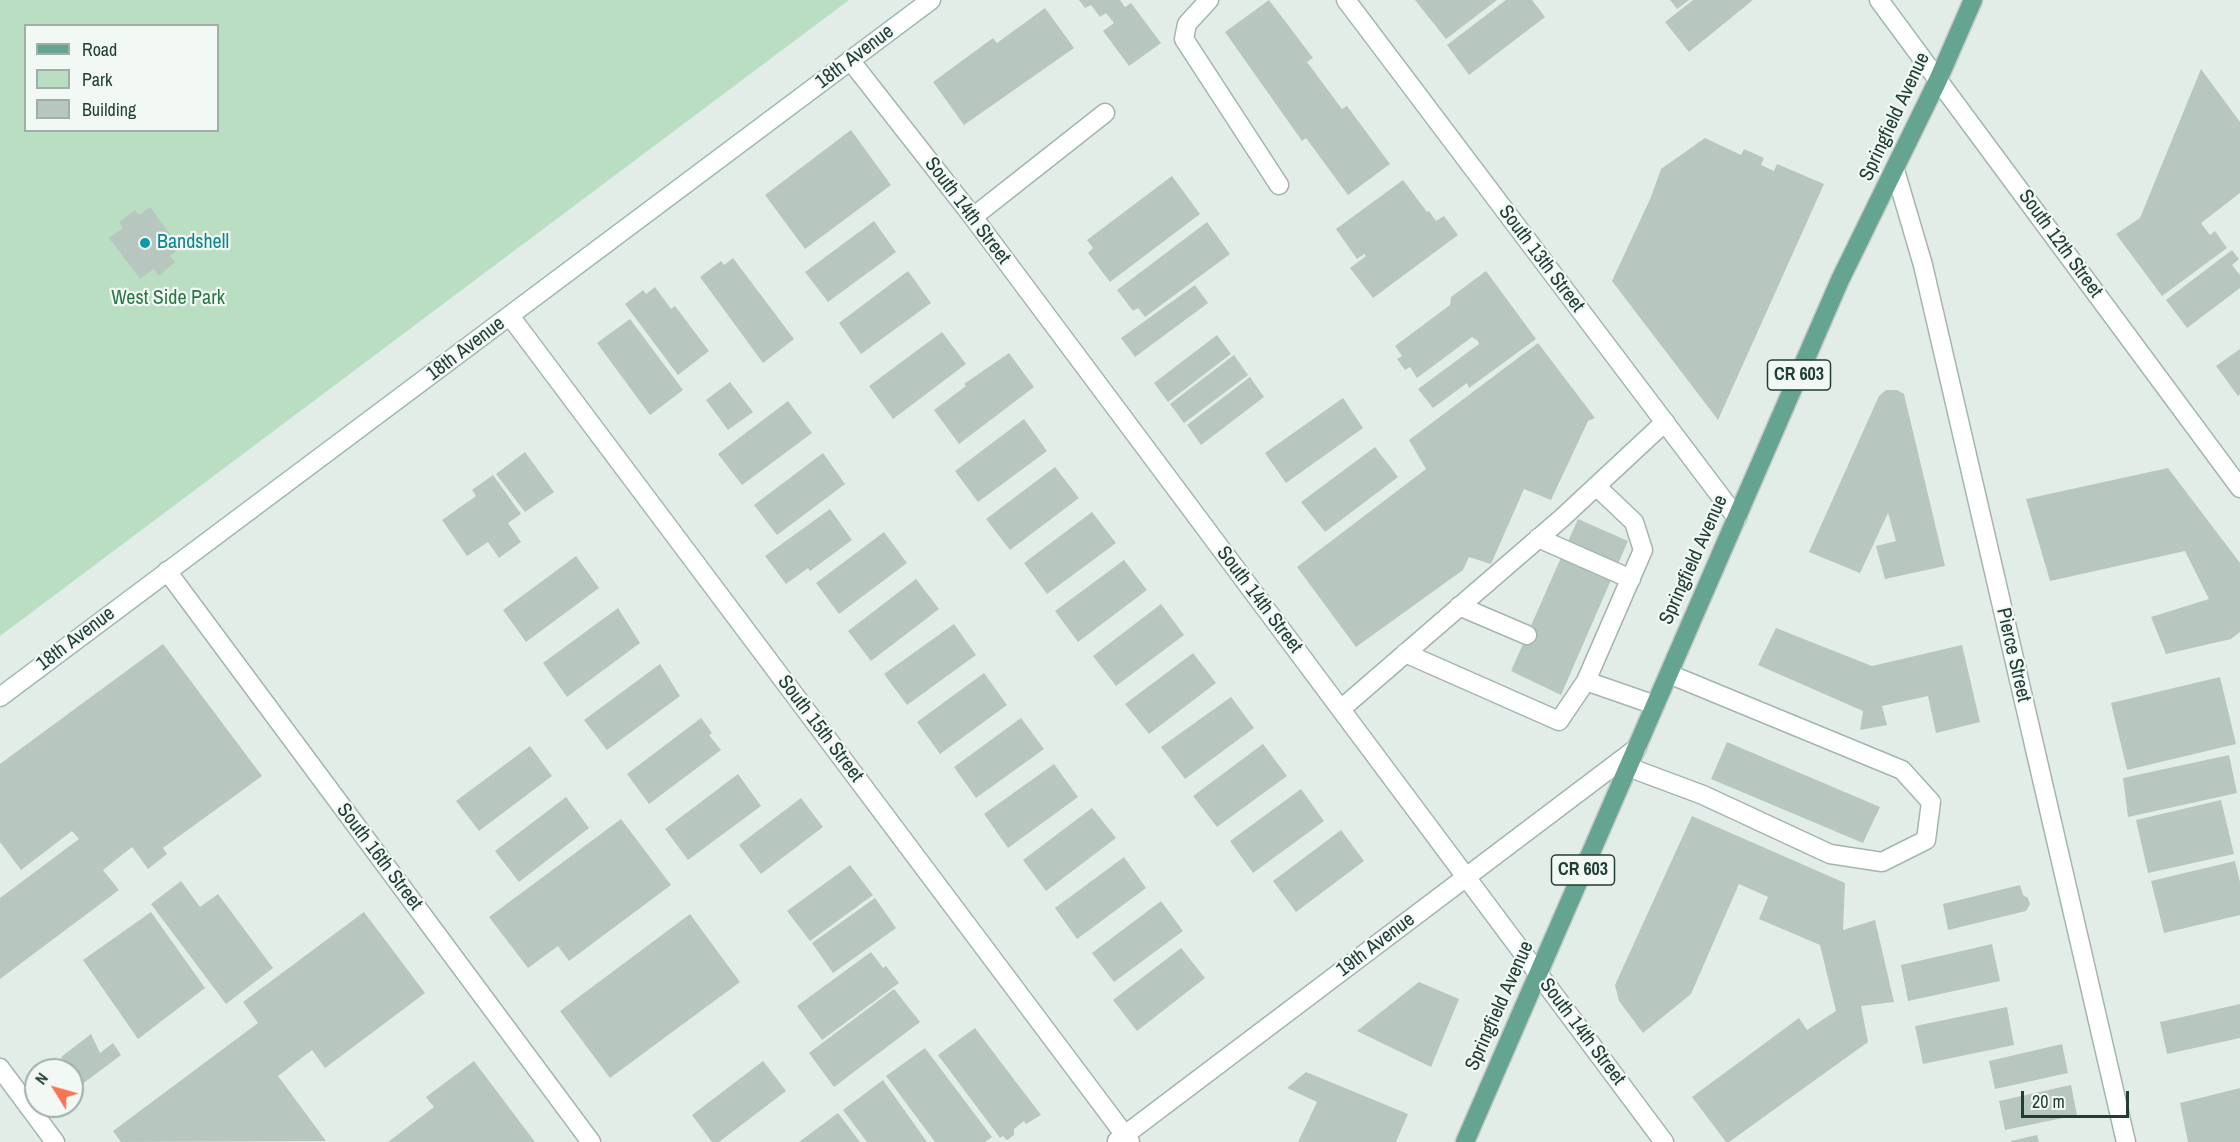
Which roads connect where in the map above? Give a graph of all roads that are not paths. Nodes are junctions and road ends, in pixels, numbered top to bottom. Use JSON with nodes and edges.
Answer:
{"nodes":[{"id":1,"x":931,"y":0,"type":"edge"},
{"id":2,"x":1209,"y":0,"type":"edge"},
{"id":3,"x":1346,"y":0,"type":"edge"},
{"id":4,"x":1879,"y":0,"type":"edge"},
{"id":5,"x":1973,"y":0,"type":"edge"},
{"id":6,"x":850,"y":60,"type":"junction"},
{"id":7,"x":1938,"y":80,"type":"junction"},
{"id":8,"x":1105,"y":112,"type":"dead end"},
{"id":9,"x":1895,"y":170,"type":"junction"},
{"id":10,"x":1279,"y":185,"type":"dead end"},
{"id":11,"x":973,"y":217,"type":"junction"},
{"id":12,"x":510,"y":316,"type":"junction"},
{"id":13,"x":1665,"y":422,"type":"junction"},
{"id":14,"x":1596,"y":486,"type":"junction"},
{"id":15,"x":2240,"y":488,"type":"edge"},
{"id":16,"x":1737,"y":518,"type":"junction"},
{"id":17,"x":1539,"y":538,"type":"junction"},
{"id":18,"x":167,"y":571,"type":"junction"},
{"id":19,"x":1631,"y":579,"type":"junction"},
{"id":20,"x":1459,"y":606,"type":"junction"},
{"id":21,"x":1527,"y":635,"type":"dead end"},
{"id":22,"x":1405,"y":653,"type":"junction"},
{"id":23,"x":1586,"y":667,"type":"junction"},
{"id":24,"x":1669,"y":674,"type":"junction"},
{"id":25,"x":0,"y":697,"type":"edge"},
{"id":26,"x":1655,"y":705,"type":"junction"},
{"id":27,"x":1341,"y":709,"type":"junction"},
{"id":28,"x":1637,"y":747,"type":"junction"},
{"id":29,"x":1628,"y":767,"type":"junction"},
{"id":30,"x":1466,"y":877,"type":"junction"},
{"id":31,"x":1539,"y":974,"type":"junction"},
{"id":32,"x":0,"y":1068,"type":"edge"},
{"id":33,"x":1123,"y":1140,"type":"edge"},
{"id":34,"x":55,"y":1142,"type":"edge"},
{"id":35,"x":591,"y":1142,"type":"edge"},
{"id":36,"x":1465,"y":1142,"type":"edge"},
{"id":37,"x":1664,"y":1142,"type":"edge"},
{"id":38,"x":2126,"y":1142,"type":"edge"}],
"edges":[{"from":1,"to":6,"type":"street","name":"18th Avenue"},
{"from":2,"to":10,"type":"street"},
{"from":3,"to":13,"type":"street","name":"South 13th Street"},
{"from":4,"to":7,"type":"street","name":"South 12th Street"},
{"from":5,"to":7,"type":"main road","name":"Springfield Avenue","number":"CR 603"},
{"from":6,"to":11,"type":"street","name":"South 14th Street"},
{"from":6,"to":12,"type":"street","name":"18th Avenue"},
{"from":7,"to":9,"type":"main road","name":"Springfield Avenue","number":"CR 603"},
{"from":7,"to":15,"type":"street","name":"South 12th Street"},
{"from":8,"to":11,"type":"street"},
{"from":9,"to":16,"type":"main road","name":"Springfield Avenue","number":"CR 603"},
{"from":9,"to":38,"type":"street","name":"Pierce Street"},
{"from":11,"to":27,"type":"street","name":"South 14th Street"},
{"from":12,"to":18,"type":"street","name":"18th Avenue"},
{"from":12,"to":33,"type":"street","name":"South 15th Street"},
{"from":13,"to":14,"type":"street"},
{"from":13,"to":16,"type":"street","name":"South 13th Street"},
{"from":14,"to":17,"type":"street"},
{"from":14,"to":19,"type":"street"},
{"from":16,"to":24,"type":"main road","name":"Springfield Avenue","number":"CR 603"},
{"from":17,"to":19,"type":"street"},
{"from":17,"to":20,"type":"street"},
{"from":18,"to":25,"type":"street","name":"18th Avenue"},
{"from":18,"to":35,"type":"street","name":"South 16th Street"},
{"from":19,"to":23,"type":"street"},
{"from":20,"to":21,"type":"street"},
{"from":20,"to":22,"type":"street"},
{"from":22,"to":23,"type":"street"},
{"from":22,"to":27,"type":"street"},
{"from":23,"to":26,"type":"street"},
{"from":24,"to":26,"type":"main road","name":"Springfield Avenue","number":"CR 603"},
{"from":24,"to":29,"type":"street"},
{"from":26,"to":28,"type":"main road","name":"Springfield Avenue","number":"CR 603"},
{"from":27,"to":30,"type":"street","name":"South 14th Street"},
{"from":28,"to":29,"type":"main road","name":"Springfield Avenue","number":"CR 603"},
{"from":28,"to":30,"type":"street","name":"19th Avenue"},
{"from":29,"to":31,"type":"main road","name":"Springfield Avenue","number":"CR 603"},
{"from":30,"to":31,"type":"street","name":"South 14th Street"},
{"from":30,"to":33,"type":"street","name":"19th Avenue"},
{"from":31,"to":36,"type":"main road","name":"Springfield Avenue","number":"CR 603"},
{"from":31,"to":37,"type":"street","name":"South 14th Street"},
{"from":32,"to":34,"type":"street"}]}
